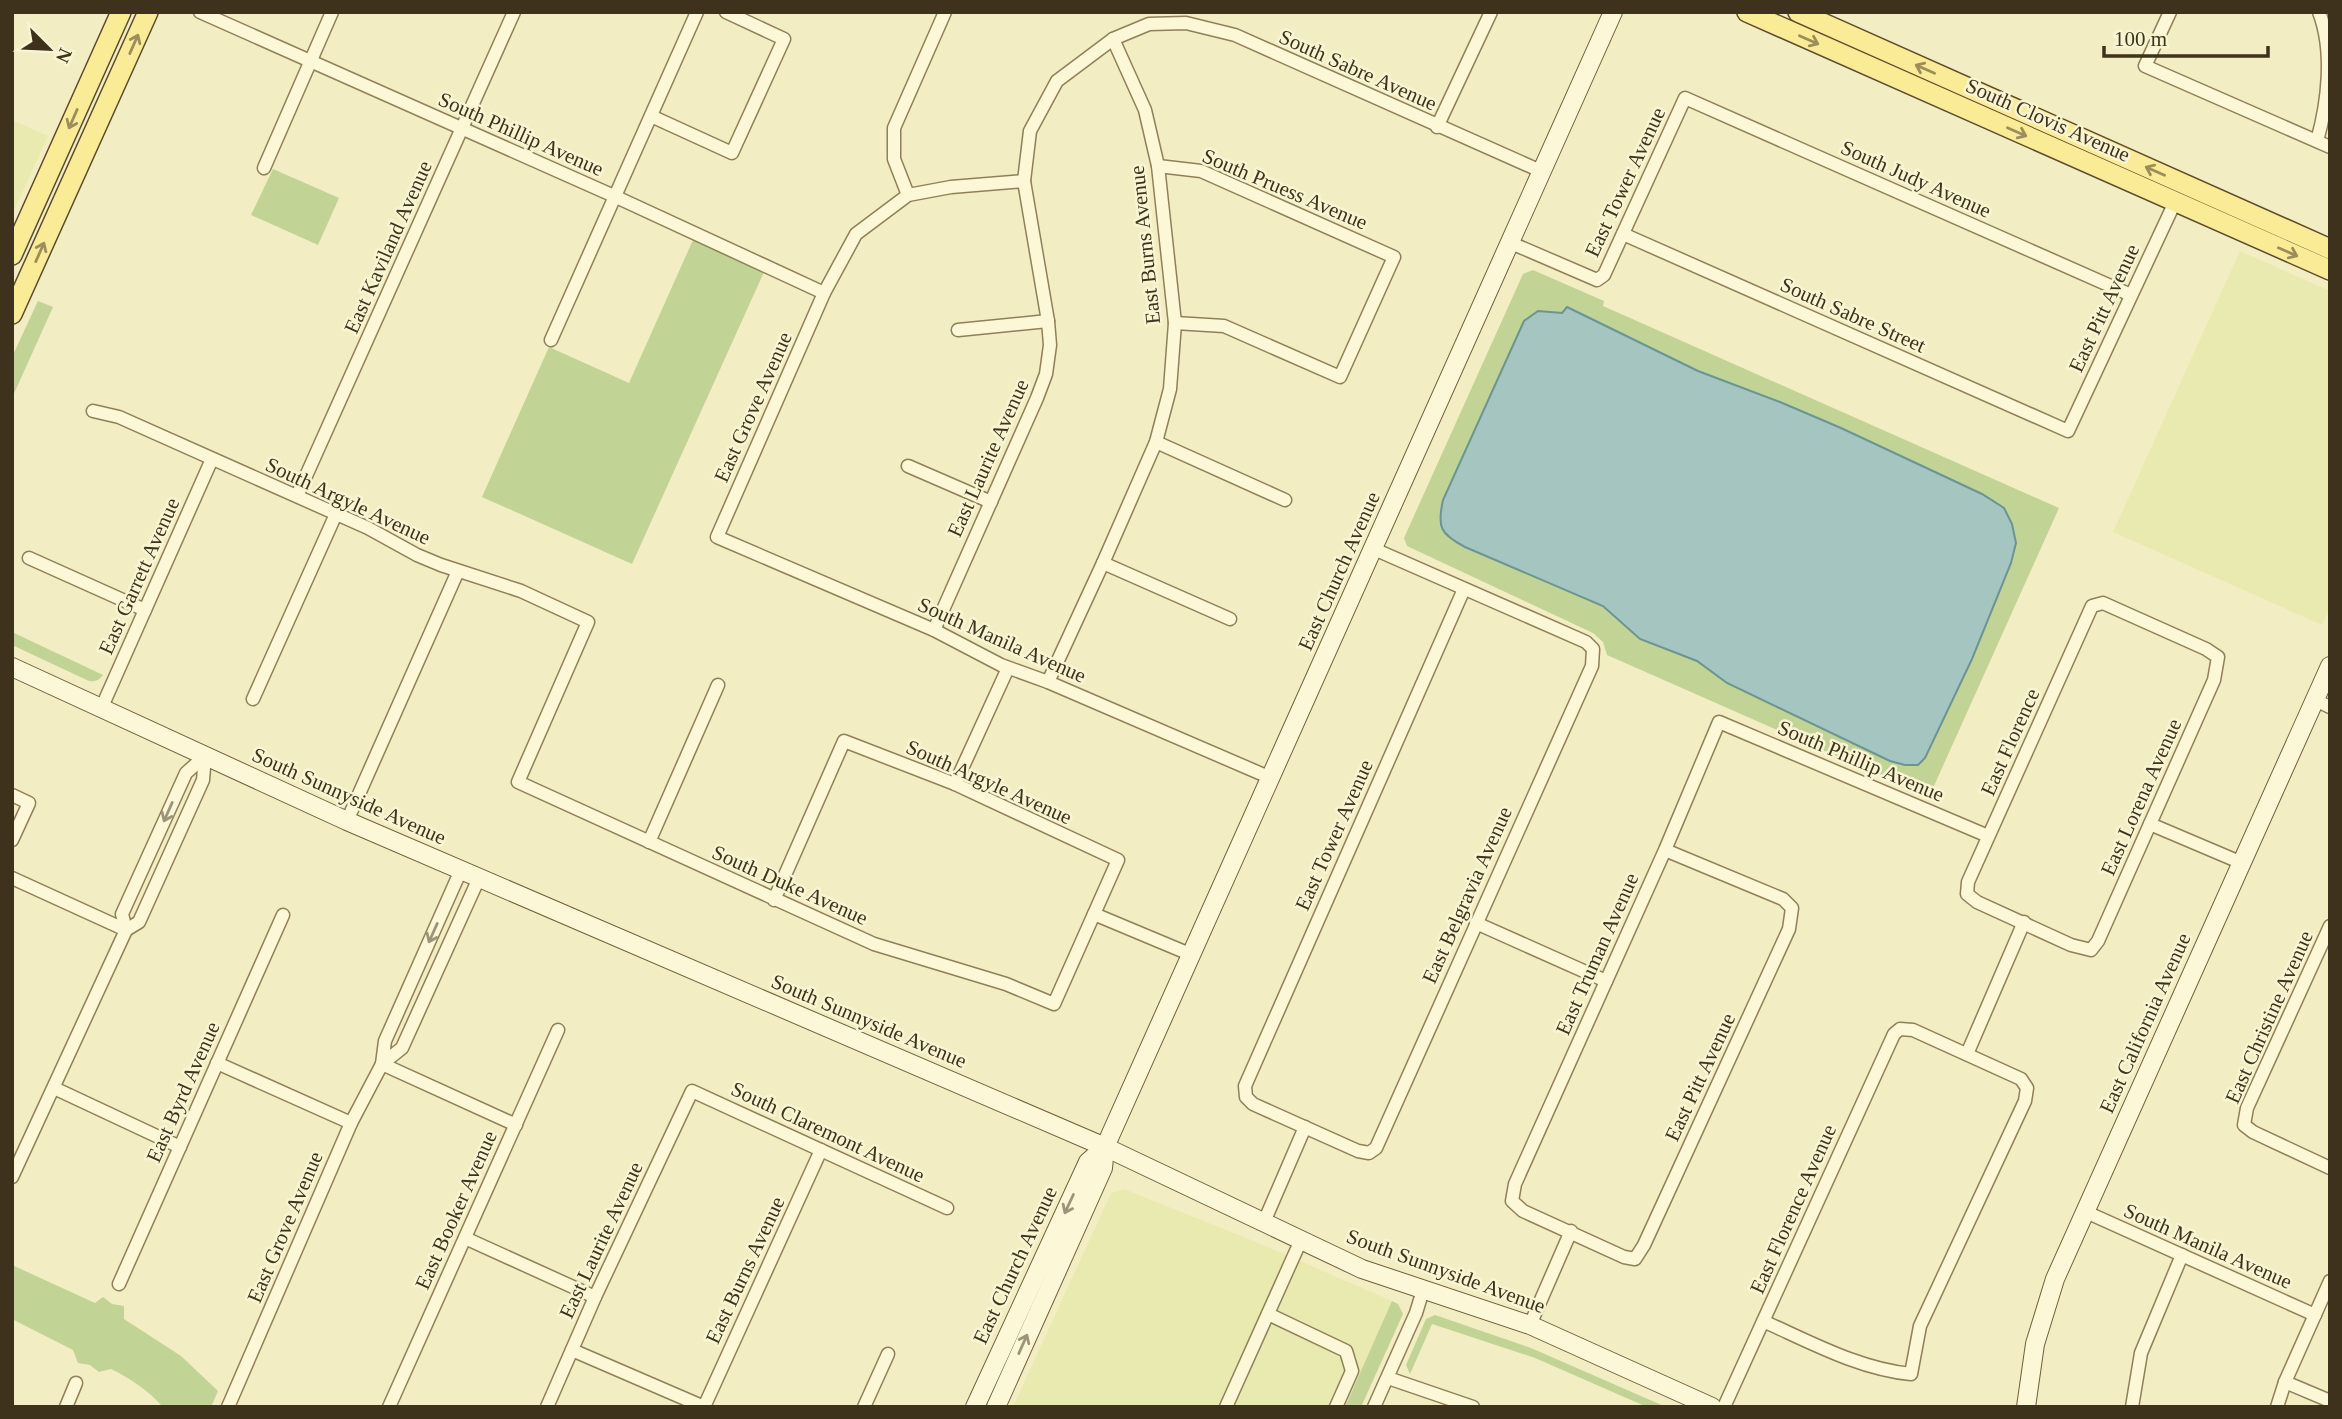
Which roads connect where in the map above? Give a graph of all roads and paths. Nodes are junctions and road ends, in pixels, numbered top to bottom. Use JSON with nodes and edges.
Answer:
{"nodes":[{"id":1,"x":121,"y":12,"type":"edge"},
{"id":2,"x":148,"y":12,"type":"edge"},
{"id":3,"x":200,"y":12,"type":"edge"},
{"id":4,"x":332,"y":12,"type":"edge"},
{"id":5,"x":514,"y":12,"type":"edge"},
{"id":6,"x":697,"y":12,"type":"edge"},
{"id":7,"x":726,"y":12,"type":"edge"},
{"id":8,"x":944,"y":12,"type":"edge"},
{"id":9,"x":1491,"y":12,"type":"edge"},
{"id":10,"x":1614,"y":12,"type":"edge"},
{"id":11,"x":1747,"y":12,"type":"edge"},
{"id":12,"x":1798,"y":12,"type":"edge"},
{"id":13,"x":2170,"y":12,"type":"edge"},
{"id":14,"x":2319,"y":12,"type":"edge"},
{"id":15,"x":1187,"y":18,"type":"edge"},
{"id":16,"x":1113,"y":39,"type":"junction"},
{"id":17,"x":310,"y":62,"type":"junction"},
{"id":18,"x":1685,"y":99,"type":"joint"},
{"id":19,"x":651,"y":116,"type":"junction"},
{"id":20,"x":1437,"y":127,"type":"junction"},
{"id":21,"x":462,"y":130,"type":"junction"},
{"id":22,"x":2316,"y":141,"type":"junction"},
{"id":23,"x":2330,"y":147,"type":"edge"},
{"id":24,"x":1158,"y":166,"type":"junction"},
{"id":25,"x":264,"y":167,"type":"dead end"},
{"id":26,"x":1543,"y":172,"type":"junction"},
{"id":27,"x":1024,"y":181,"type":"junction"},
{"id":28,"x":908,"y":195,"type":"junction"},
{"id":29,"x":614,"y":196,"type":"junction"},
{"id":30,"x":2175,"y":202,"type":"junction"},
{"id":31,"x":2282,"y":228,"type":"junction"},
{"id":32,"x":1623,"y":234,"type":"junction"},
{"id":33,"x":1511,"y":243,"type":"junction"},
{"id":34,"x":2330,"y":249,"type":"edge"},
{"id":35,"x":12,"y":255,"type":"edge"},
{"id":36,"x":2330,"y":270,"type":"edge"},
{"id":37,"x":824,"y":293,"type":"junction"},
{"id":38,"x":2132,"y":295,"type":"junction"},
{"id":39,"x":12,"y":314,"type":"edge"},
{"id":40,"x":1048,"y":321,"type":"junction"},
{"id":41,"x":1175,"y":323,"type":"junction"},
{"id":42,"x":958,"y":330,"type":"dead end"},
{"id":43,"x":551,"y":340,"type":"dead end"},
{"id":44,"x":93,"y":411,"type":"dead end"},
{"id":45,"x":2068,"y":431,"type":"joint"},
{"id":46,"x":1156,"y":442,"type":"junction"},
{"id":47,"x":212,"y":459,"type":"junction"},
{"id":48,"x":908,"y":466,"type":"dead end"},
{"id":49,"x":297,"y":496,"type":"junction"},
{"id":50,"x":1285,"y":500,"type":"dead end"},
{"id":51,"x":991,"y":502,"type":"junction"},
{"id":52,"x":336,"y":514,"type":"junction"},
{"id":53,"x":717,"y":537,"type":"joint"},
{"id":54,"x":1374,"y":549,"type":"junction"},
{"id":55,"x":29,"y":558,"type":"dead end"},
{"id":56,"x":1103,"y":563,"type":"junction"},
{"id":57,"x":458,"y":571,"type":"junction"},
{"id":58,"x":1464,"y":589,"type":"junction"},
{"id":59,"x":2092,"y":606,"type":"joint"},
{"id":60,"x":145,"y":610,"type":"junction"},
{"id":61,"x":1230,"y":618,"type":"dead end"},
{"id":62,"x":934,"y":630,"type":"junction"},
{"id":63,"x":2330,"y":666,"type":"edge"},
{"id":64,"x":12,"y":667,"type":"edge"},
{"id":65,"x":1008,"y":668,"type":"junction"},
{"id":66,"x":1048,"y":682,"type":"junction"},
{"id":67,"x":718,"y":685,"type":"dead end"},
{"id":68,"x":253,"y":699,"type":"dead end"},
{"id":69,"x":2323,"y":703,"type":"edge"},
{"id":70,"x":101,"y":709,"type":"junction"},
{"id":71,"x":1719,"y":722,"type":"joint"},
{"id":72,"x":205,"y":756,"type":"junction"},
{"id":73,"x":1271,"y":778,"type":"junction"},
{"id":74,"x":518,"y":782,"type":"joint"},
{"id":75,"x":955,"y":784,"type":"junction"},
{"id":76,"x":12,"y":795,"type":"edge"},
{"id":77,"x":346,"y":821,"type":"junction"},
{"id":78,"x":2150,"y":824,"type":"junction"},
{"id":79,"x":1989,"y":836,"type":"junction"},
{"id":80,"x":12,"y":840,"type":"edge"},
{"id":81,"x":649,"y":842,"type":"junction"},
{"id":82,"x":1665,"y":850,"type":"junction"},
{"id":83,"x":2242,"y":863,"type":"junction"},
{"id":84,"x":461,"y":870,"type":"junction"},
{"id":85,"x":12,"y":878,"type":"edge"},
{"id":86,"x":479,"y":878,"type":"junction"},
{"id":87,"x":774,"y":900,"type":"junction"},
{"id":88,"x":1094,"y":914,"type":"junction"},
{"id":89,"x":283,"y":915,"type":"dead end"},
{"id":90,"x":2024,"y":922,"type":"junction"},
{"id":91,"x":1476,"y":923,"type":"junction"},
{"id":92,"x":2330,"y":926,"type":"edge"},
{"id":93,"x":126,"y":930,"type":"junction"},
{"id":94,"x":1192,"y":956,"type":"junction"},
{"id":95,"x":1606,"y":981,"type":"junction"},
{"id":96,"x":558,"y":1030,"type":"dead end"},
{"id":97,"x":1967,"y":1054,"type":"junction"},
{"id":98,"x":217,"y":1063,"type":"junction"},
{"id":99,"x":382,"y":1064,"type":"junction"},
{"id":100,"x":54,"y":1088,"type":"junction"},
{"id":101,"x":692,"y":1091,"type":"joint"},
{"id":102,"x":351,"y":1123,"type":"junction"},
{"id":103,"x":516,"y":1125,"type":"junction"},
{"id":104,"x":1305,"y":1127,"type":"junction"},
{"id":105,"x":180,"y":1147,"type":"junction"},
{"id":106,"x":1105,"y":1147,"type":"junction"},
{"id":107,"x":821,"y":1150,"type":"junction"},
{"id":108,"x":2330,"y":1168,"type":"edge"},
{"id":109,"x":12,"y":1177,"type":"edge"},
{"id":110,"x":947,"y":1208,"type":"dead end"},
{"id":111,"x":2086,"y":1212,"type":"junction"},
{"id":112,"x":1264,"y":1222,"type":"junction"},
{"id":113,"x":1571,"y":1231,"type":"junction"},
{"id":114,"x":464,"y":1238,"type":"junction"},
{"id":115,"x":1301,"y":1240,"type":"junction"},
{"id":116,"x":2182,"y":1255,"type":"junction"},
{"id":117,"x":2330,"y":1281,"type":"edge"},
{"id":118,"x":119,"y":1284,"type":"dead end"},
{"id":119,"x":1423,"y":1290,"type":"junction"},
{"id":120,"x":595,"y":1297,"type":"junction"},
{"id":121,"x":1268,"y":1314,"type":"junction"},
{"id":122,"x":2315,"y":1315,"type":"junction"},
{"id":123,"x":1763,"y":1321,"type":"junction"},
{"id":124,"x":1530,"y":1325,"type":"junction"},
{"id":125,"x":572,"y":1350,"type":"junction"},
{"id":126,"x":888,"y":1354,"type":"dead end"},
{"id":127,"x":1388,"y":1378,"type":"junction"},
{"id":128,"x":2285,"y":1382,"type":"junction"},
{"id":129,"x":76,"y":1383,"type":"dead end"},
{"id":130,"x":2330,"y":1401,"type":"edge"},
{"id":131,"x":66,"y":1407,"type":"edge"},
{"id":132,"x":228,"y":1407,"type":"edge"},
{"id":133,"x":389,"y":1407,"type":"edge"},
{"id":134,"x":547,"y":1407,"type":"edge"},
{"id":135,"x":704,"y":1407,"type":"edge"},
{"id":136,"x":864,"y":1407,"type":"edge"},
{"id":137,"x":975,"y":1407,"type":"edge"},
{"id":138,"x":996,"y":1407,"type":"edge"},
{"id":139,"x":1226,"y":1407,"type":"edge"},
{"id":140,"x":1336,"y":1407,"type":"edge"},
{"id":141,"x":1374,"y":1407,"type":"edge"},
{"id":142,"x":1473,"y":1407,"type":"edge"},
{"id":143,"x":1712,"y":1407,"type":"edge"},
{"id":144,"x":1724,"y":1407,"type":"edge"},
{"id":145,"x":2026,"y":1407,"type":"edge"},
{"id":146,"x":2132,"y":1407,"type":"edge"},
{"id":147,"x":2277,"y":1407,"type":"edge"}],
"edges":[{"from":1,"to":35,"type":"main road","one_way":true},
{"from":39,"to":2,"type":"main road","one_way":true},
{"from":3,"to":17,"type":"street","name":"South Phillip Avenue"},
{"from":4,"to":17,"type":"street"},
{"from":5,"to":21,"type":"street","name":"East Kaviland Avenue"},
{"from":6,"to":19,"type":"street"},
{"from":7,"to":19,"type":"street"},
{"from":8,"to":28,"type":"street"},
{"from":9,"to":20,"type":"street"},
{"from":10,"to":26,"type":"street","name":"East Church Avenue"},
{"from":11,"to":30,"type":"main road","name":"South Clovis Avenue","one_way":true},
{"from":31,"to":12,"type":"main road","name":"South Clovis Avenue","one_way":true},
{"from":13,"to":22,"type":"street"},
{"from":14,"to":22,"type":"street"},
{"from":15,"to":16,"type":"street","name":"South Sabre Avenue"},
{"from":15,"to":20,"type":"street","name":"South Sabre Avenue"},
{"from":16,"to":24,"type":"street","name":"East Burns Avenue"},
{"from":16,"to":27,"type":"street","name":"East Laurite Avenue"},
{"from":17,"to":21,"type":"street","name":"South Phillip Avenue"},
{"from":17,"to":25,"type":"street"},
{"from":18,"to":32,"type":"street","name":"East Tower Avenue"},
{"from":18,"to":38,"type":"street","name":"South Judy Avenue"},
{"from":19,"to":29,"type":"street"},
{"from":20,"to":26,"type":"street","name":"South Sabre Avenue"},
{"from":21,"to":29,"type":"street","name":"South Phillip Avenue"},
{"from":21,"to":49,"type":"street","name":"East Kaviland Avenue"},
{"from":22,"to":23,"type":"street"},
{"from":24,"to":41,"type":"street","name":"East Burns Avenue"},
{"from":24,"to":41,"type":"street","name":"South Pruess Avenue"},
{"from":26,"to":33,"type":"street","name":"East Church Avenue"},
{"from":27,"to":28,"type":"street"},
{"from":27,"to":40,"type":"street","name":"East Laurite Avenue"},
{"from":28,"to":37,"type":"street"},
{"from":29,"to":37,"type":"street","name":"South Phillip Avenue"},
{"from":29,"to":43,"type":"street"},
{"from":30,"to":31,"type":"main road"},
{"from":30,"to":36,"type":"main road","name":"South Clovis Avenue","one_way":true},
{"from":30,"to":38,"type":"street","name":"East Pitt Avenue"},
{"from":31,"to":34,"type":"main road","name":"South Clovis Avenue"},
{"from":32,"to":33,"type":"street","name":"East Tower Avenue"},
{"from":32,"to":45,"type":"street","name":"South Sabre Street"},
{"from":33,"to":54,"type":"street","name":"East Church Avenue"},
{"from":37,"to":53,"type":"street","name":"East Grove Avenue"},
{"from":38,"to":45,"type":"street","name":"East Pitt Avenue"},
{"from":40,"to":42,"type":"street"},
{"from":40,"to":51,"type":"street","name":"East Laurite Avenue"},
{"from":41,"to":46,"type":"street","name":"East Burns Avenue"},
{"from":44,"to":47,"type":"street","name":"South Argyle Avenue"},
{"from":46,"to":50,"type":"street"},
{"from":46,"to":56,"type":"street","name":"East Burns Avenue"},
{"from":47,"to":49,"type":"street","name":"South Argyle Avenue"},
{"from":47,"to":60,"type":"street","name":"East Garrett Avenue"},
{"from":48,"to":51,"type":"street"},
{"from":49,"to":52,"type":"street","name":"South Argyle Avenue"},
{"from":51,"to":62,"type":"street","name":"East Laurite Avenue"},
{"from":52,"to":57,"type":"street","name":"South Argyle Avenue"},
{"from":52,"to":68,"type":"street"},
{"from":53,"to":62,"type":"street","name":"South Manila Avenue"},
{"from":54,"to":58,"type":"street"},
{"from":54,"to":73,"type":"street","name":"East Church Avenue"},
{"from":55,"to":60,"type":"street"},
{"from":56,"to":61,"type":"street"},
{"from":56,"to":66,"type":"street","name":"East Burns Avenue"},
{"from":57,"to":74,"type":"street","name":"South Argyle Avenue"},
{"from":57,"to":77,"type":"street"},
{"from":58,"to":91,"type":"street","name":"East Belgravia Avenue"},
{"from":58,"to":104,"type":"street","name":"East Tower Avenue"},
{"from":59,"to":78,"type":"street","name":"East Lorena Avenue"},
{"from":59,"to":79,"type":"street","name":"East Florence"},
{"from":60,"to":70,"type":"street","name":"East Garrett Avenue"},
{"from":62,"to":65,"type":"street","name":"South Manila Avenue"},
{"from":63,"to":69,"type":"street","name":"East California Avenue"},
{"from":64,"to":70,"type":"street","name":"South Sunnyside Avenue"},
{"from":65,"to":66,"type":"street","name":"South Manila Avenue"},
{"from":65,"to":75,"type":"street"},
{"from":66,"to":73,"type":"street","name":"South Manila Avenue"},
{"from":67,"to":81,"type":"street"},
{"from":69,"to":83,"type":"street","name":"East California Avenue"},
{"from":70,"to":72,"type":"street","name":"South Sunnyside Avenue"},
{"from":71,"to":79,"type":"street","name":"South Phillip Avenue"},
{"from":71,"to":82,"type":"street","name":"East Truman Avenue"},
{"from":72,"to":77,"type":"street","name":"South Sunnyside Avenue"},
{"from":72,"to":93,"type":"street"},
{"from":72,"to":93,"type":"street","one_way":true},
{"from":73,"to":94,"type":"street","name":"East Church Avenue"},
{"from":74,"to":81,"type":"street","name":"South Duke Avenue"},
{"from":75,"to":87,"type":"street","name":"South Argyle Avenue"},
{"from":75,"to":88,"type":"street","name":"South Argyle Avenue"},
{"from":76,"to":80,"type":"street"},
{"from":77,"to":84,"type":"street","name":"South Sunnyside Avenue"},
{"from":78,"to":83,"type":"street"},
{"from":78,"to":90,"type":"street","name":"East Lorena Avenue"},
{"from":79,"to":90,"type":"street","name":"East Florence"},
{"from":81,"to":87,"type":"street","name":"South Duke Avenue"},
{"from":82,"to":95,"type":"street","name":"East Truman Avenue"},
{"from":82,"to":113,"type":"street","name":"East Pitt Avenue"},
{"from":83,"to":111,"type":"street","name":"East California Avenue"},
{"from":84,"to":86,"type":"street","name":"South Sunnyside Avenue"},
{"from":84,"to":99,"type":"street","name":"East Grove Avenue","one_way":true},
{"from":85,"to":93,"type":"street"},
{"from":86,"to":99,"type":"street","name":"East Grove Avenue"},
{"from":86,"to":106,"type":"street","name":"South Sunnyside Avenue"},
{"from":87,"to":88,"type":"street","name":"South Duke Avenue"},
{"from":88,"to":94,"type":"street"},
{"from":89,"to":98,"type":"street","name":"East Byrd Avenue"},
{"from":90,"to":97,"type":"street"},
{"from":91,"to":95,"type":"street"},
{"from":91,"to":104,"type":"street","name":"East Belgravia Avenue"},
{"from":92,"to":108,"type":"street","name":"East Christine Avenue"},
{"from":93,"to":100,"type":"street"},
{"from":94,"to":106,"type":"street","name":"East Church Avenue"},
{"from":95,"to":113,"type":"street","name":"East Truman Avenue"},
{"from":96,"to":103,"type":"street","name":"East Booker Avenue"},
{"from":97,"to":123,"type":"street","name":"East Florence Avenue"},
{"from":97,"to":123,"type":"street"},
{"from":98,"to":102,"type":"street"},
{"from":98,"to":105,"type":"street","name":"East Byrd Avenue"},
{"from":99,"to":102,"type":"street","name":"East Grove Avenue"},
{"from":99,"to":103,"type":"street"},
{"from":100,"to":105,"type":"street"},
{"from":100,"to":109,"type":"street"},
{"from":101,"to":107,"type":"street","name":"South Claremont Avenue"},
{"from":101,"to":120,"type":"street","name":"East Laurite Avenue"},
{"from":102,"to":132,"type":"street","name":"East Grove Avenue"},
{"from":103,"to":114,"type":"street","name":"East Booker Avenue"},
{"from":104,"to":112,"type":"street"},
{"from":105,"to":118,"type":"street","name":"East Byrd Avenue"},
{"from":106,"to":112,"type":"street","name":"South Sunnyside Avenue"},
{"from":106,"to":137,"type":"street","name":"East Church Avenue","one_way":true},
{"from":138,"to":106,"type":"street","name":"East Church Avenue","one_way":true},
{"from":107,"to":110,"type":"street","name":"South Claremont Avenue"},
{"from":107,"to":135,"type":"street","name":"East Burns Avenue"},
{"from":111,"to":116,"type":"street","name":"South Manila Avenue"},
{"from":111,"to":145,"type":"street","name":"East California Avenue"},
{"from":112,"to":115,"type":"street","name":"South Sunnyside Avenue"},
{"from":113,"to":124,"type":"street"},
{"from":114,"to":120,"type":"street"},
{"from":114,"to":133,"type":"street","name":"East Booker Avenue"},
{"from":115,"to":119,"type":"street","name":"South Sunnyside Avenue"},
{"from":115,"to":121,"type":"street"},
{"from":116,"to":122,"type":"street","name":"South Manila Avenue"},
{"from":116,"to":146,"type":"street"},
{"from":117,"to":122,"type":"street"},
{"from":119,"to":124,"type":"street","name":"South Sunnyside Avenue"},
{"from":119,"to":127,"type":"street"},
{"from":120,"to":125,"type":"street","name":"East Laurite Avenue"},
{"from":121,"to":139,"type":"street"},
{"from":121,"to":140,"type":"street"},
{"from":122,"to":128,"type":"street"},
{"from":123,"to":144,"type":"street","name":"East Florence Avenue"},
{"from":124,"to":143,"type":"street","name":"South Sunnyside Avenue"},
{"from":125,"to":134,"type":"street","name":"East Laurite Avenue"},
{"from":125,"to":135,"type":"street"},
{"from":126,"to":136,"type":"street"},
{"from":127,"to":141,"type":"street"},
{"from":127,"to":142,"type":"street"},
{"from":128,"to":130,"type":"street"},
{"from":128,"to":147,"type":"street"},
{"from":129,"to":131,"type":"street"}]}
